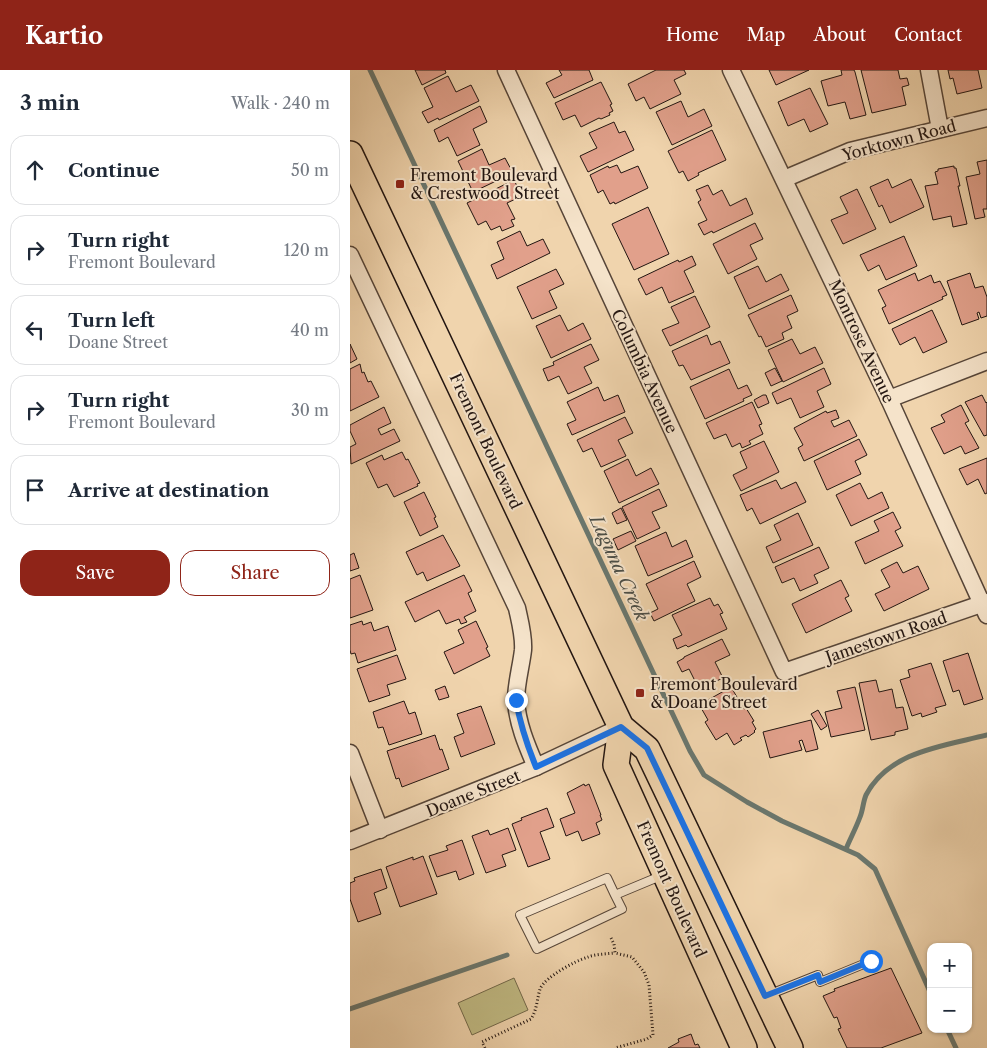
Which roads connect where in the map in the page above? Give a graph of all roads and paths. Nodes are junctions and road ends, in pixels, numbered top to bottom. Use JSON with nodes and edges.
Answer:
{"nodes":[{"id":1,"x":506,"y":70,"type":"edge"},
{"id":2,"x":731,"y":70,"type":"edge"},
{"id":3,"x":929,"y":70,"type":"edge"},
{"id":4,"x":987,"y":118,"type":"edge"},
{"id":5,"x":940,"y":128,"type":"junction"},
{"id":6,"x":350,"y":154,"type":"edge"},
{"id":7,"x":784,"y":179,"type":"junction"},
{"id":8,"x":350,"y":255,"type":"edge"},
{"id":9,"x":987,"y":361,"type":"edge"},
{"id":10,"x":889,"y":399,"type":"junction"},
{"id":11,"x":985,"y":607,"type":"edge"},
{"id":12,"x":784,"y":672,"type":"joint"},
{"id":13,"x":621,"y":727,"type":"junction"},
{"id":14,"x":350,"y":753,"type":"edge"},
{"id":15,"x":536,"y":767,"type":"junction"},
{"id":16,"x":380,"y":830,"type":"junction"},
{"id":17,"x":350,"y":841,"type":"edge"},
{"id":18,"x":665,"y":874,"type":"junction"},
{"id":19,"x":615,"y":895,"type":"junction"},
{"id":20,"x":611,"y":938,"type":"dead end"},
{"id":21,"x":615,"y":953,"type":"junction"},
{"id":22,"x":871,"y":961,"type":"dead end"},
{"id":23,"x":765,"y":996,"type":"junction"},
{"id":24,"x":485,"y":1048,"type":"edge"},
{"id":25,"x":615,"y":1048,"type":"edge"},
{"id":26,"x":744,"y":1048,"type":"edge"},
{"id":27,"x":790,"y":1048,"type":"edge"}],
"edges":[{"from":1,"to":12,"type":"street","name":"Columbia Avenue"},
{"from":2,"to":7,"type":"street","name":"Montrose Avenue"},
{"from":3,"to":5,"type":"street"},
{"from":4,"to":5,"type":"street","name":"Yorktown Road"},
{"from":5,"to":7,"type":"street","name":"Yorktown Road"},
{"from":6,"to":13,"type":"main road","name":"Fremont Boulevard"},
{"from":7,"to":10,"type":"street","name":"Montrose Avenue"},
{"from":8,"to":15,"type":"street"},
{"from":9,"to":10,"type":"street"},
{"from":10,"to":11,"type":"street","name":"Montrose Avenue"},
{"from":11,"to":12,"type":"street","name":"Jamestown Road"},
{"from":13,"to":15,"type":"street","name":"Doane Street"},
{"from":13,"to":18,"type":"main road","name":"Fremont Boulevard"},
{"from":13,"to":23,"type":"main road","name":"Fremont Boulevard"},
{"from":14,"to":16,"type":"street"},
{"from":15,"to":16,"type":"street","name":"Doane Street"},
{"from":16,"to":17,"type":"street","name":"Doane Street"},
{"from":18,"to":19,"type":"lane"},
{"from":18,"to":26,"type":"main road","name":"Fremont Boulevard"},
{"from":19,"to":19,"type":"lane"},
{"from":20,"to":21,"type":"path"},
{"from":21,"to":24,"type":"path"},
{"from":21,"to":25,"type":"path"},
{"from":22,"to":23,"type":"lane"},
{"from":23,"to":27,"type":"main road","name":"Fremont Boulevard"}]}
